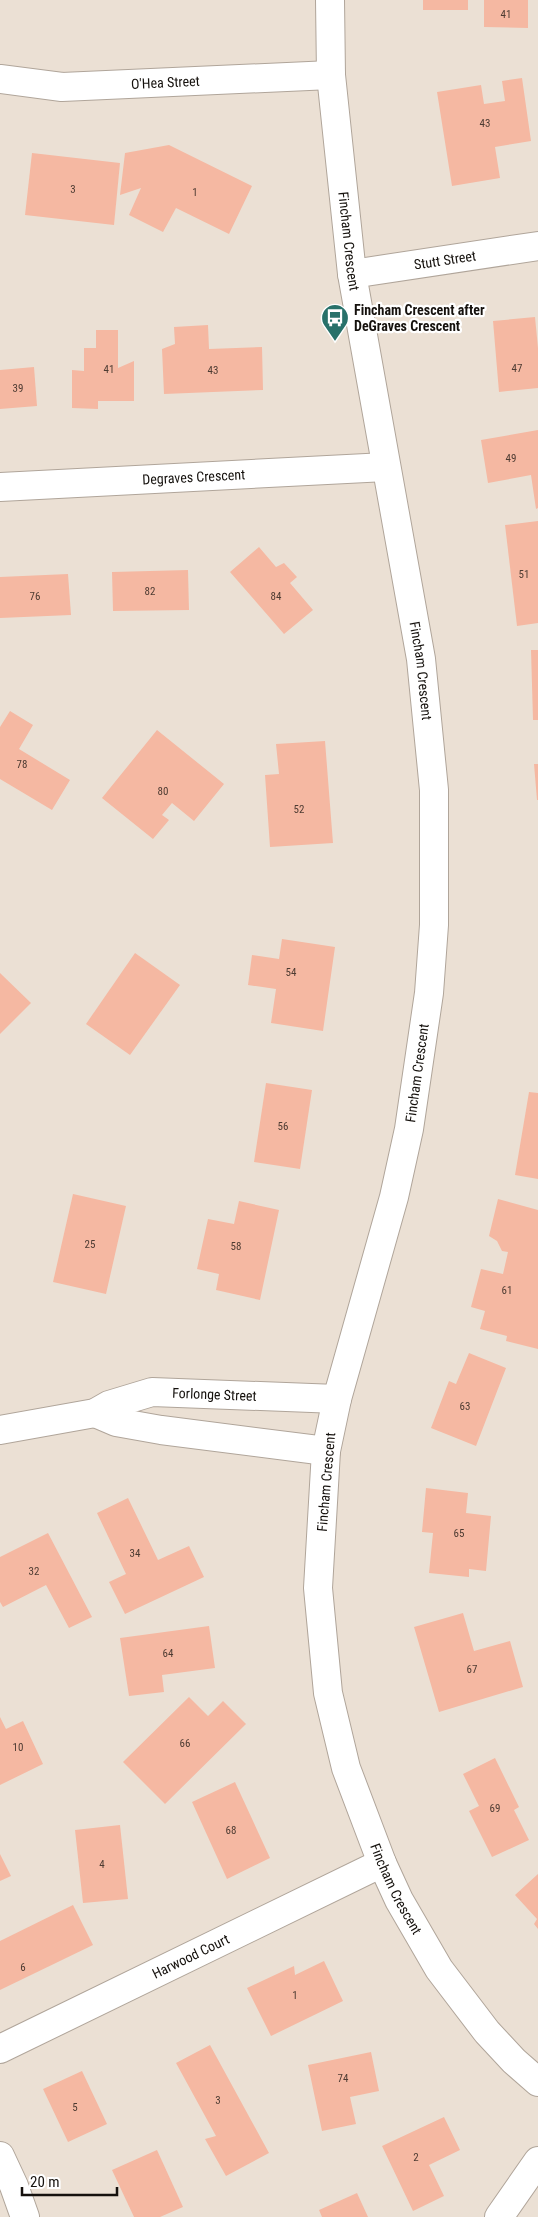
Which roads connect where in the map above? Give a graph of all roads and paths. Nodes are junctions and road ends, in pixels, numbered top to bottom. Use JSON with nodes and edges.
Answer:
{"nodes":[{"id":1,"x":330,"y":0,"type":"edge"},
{"id":2,"x":331,"y":75,"type":"junction"},
{"id":3,"x":0,"y":79,"type":"edge"},
{"id":4,"x":538,"y":246,"type":"edge"},
{"id":5,"x":352,"y":274,"type":"junction"},
{"id":6,"x":386,"y":467,"type":"junction"},
{"id":7,"x":0,"y":487,"type":"edge"},
{"id":8,"x":337,"y":1399,"type":"junction"},
{"id":9,"x":95,"y":1413,"type":"junction"},
{"id":10,"x":0,"y":1430,"type":"edge"},
{"id":11,"x":326,"y":1452,"type":"junction"},
{"id":12,"x":382,"y":1862,"type":"junction"},
{"id":13,"x":0,"y":2049,"type":"edge"},
{"id":14,"x":538,"y":2082,"type":"edge"},
{"id":15,"x":0,"y":2156,"type":"edge"},
{"id":16,"x":538,"y":2161,"type":"edge"},
{"id":17,"x":25,"y":2217,"type":"edge"},
{"id":18,"x":499,"y":2217,"type":"edge"}],
"edges":[{"from":1,"to":2,"type":"street","name":"Fincham Crescent"},
{"from":2,"to":3,"type":"street","name":"O'Hea Street"},
{"from":2,"to":5,"type":"street","name":"Fincham Crescent"},
{"from":4,"to":5,"type":"street","name":"Stutt Street"},
{"from":5,"to":6,"type":"street","name":"Fincham Crescent"},
{"from":6,"to":7,"type":"street","name":"Degraves Crescent"},
{"from":6,"to":8,"type":"street","name":"Fincham Crescent"},
{"from":8,"to":9,"type":"street","name":"Forlonge Street"},
{"from":8,"to":11,"type":"street","name":"Fincham Crescent"},
{"from":9,"to":10,"type":"street","name":"Forlonge Street"},
{"from":9,"to":11,"type":"street"},
{"from":11,"to":12,"type":"street","name":"Fincham Crescent"},
{"from":12,"to":13,"type":"street","name":"Harwood Court"},
{"from":12,"to":14,"type":"street","name":"Fincham Crescent"},
{"from":15,"to":17,"type":"street"},
{"from":16,"to":18,"type":"street"}]}
